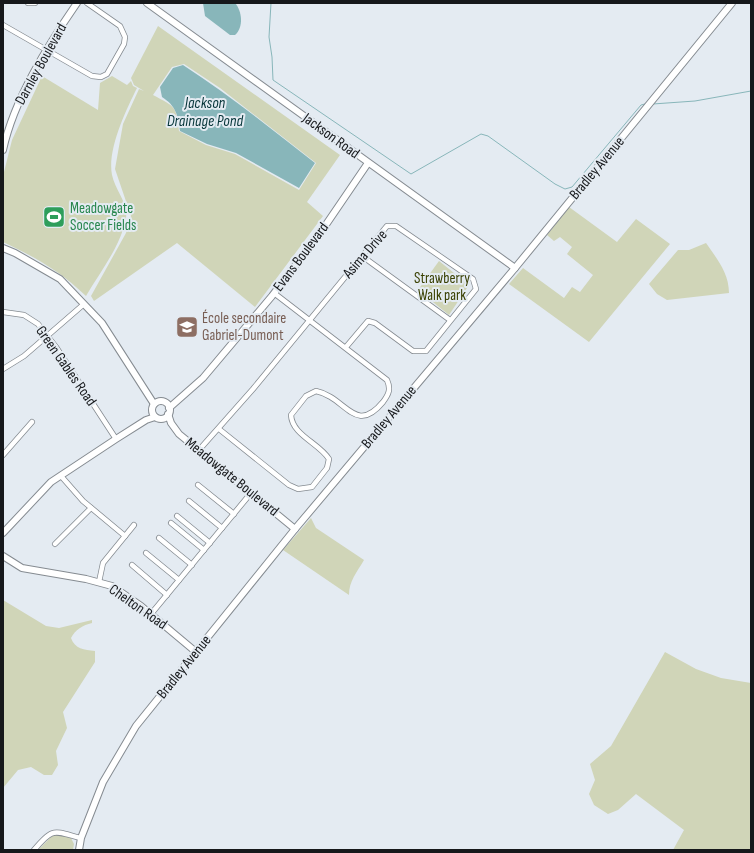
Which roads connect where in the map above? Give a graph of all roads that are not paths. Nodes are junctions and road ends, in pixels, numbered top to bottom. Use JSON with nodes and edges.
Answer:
{"nodes":[{"id":1,"x":28,"y":3,"type":"edge"},
{"id":2,"x":35,"y":3,"type":"edge"},
{"id":3,"x":77,"y":3,"type":"edge"},
{"id":4,"x":87,"y":3,"type":"edge"},
{"id":5,"x":147,"y":3,"type":"edge"},
{"id":6,"x":732,"y":3,"type":"edge"},
{"id":7,"x":4,"y":27,"type":"edge"},
{"id":8,"x":48,"y":50,"type":"junction"},
{"id":9,"x":5,"y":132,"type":"edge"},
{"id":10,"x":3,"y":150,"type":"edge"},
{"id":11,"x":368,"y":163,"type":"junction"},
{"id":12,"x":3,"y":248,"type":"edge"},
{"id":13,"x":362,"y":256,"type":"junction"},
{"id":14,"x":515,"y":268,"type":"junction"},
{"id":15,"x":274,"y":293,"type":"junction"},
{"id":16,"x":84,"y":304,"type":"junction"},
{"id":17,"x":3,"y":312,"type":"edge"},
{"id":18,"x":309,"y":320,"type":"junction"},
{"id":19,"x":450,"y":320,"type":"junction"},
{"id":20,"x":48,"y":336,"type":"junction"},
{"id":21,"x":346,"y":347,"type":"junction"},
{"id":22,"x":3,"y":369,"type":"edge"},
{"id":23,"x":156,"y":403,"type":"junction"},
{"id":24,"x":168,"y":408,"type":"junction"},
{"id":25,"x":154,"y":415,"type":"junction"},
{"id":26,"x":162,"y":419,"type":"junction"},
{"id":27,"x":32,"y":422,"type":"dead end"},
{"id":28,"x":171,"y":423,"type":"junction"},
{"id":29,"x":219,"y":429,"type":"junction"},
{"id":30,"x":116,"y":439,"type":"junction"},
{"id":31,"x":199,"y":450,"type":"junction"},
{"id":32,"x":3,"y":455,"type":"edge"},
{"id":33,"x":62,"y":476,"type":"junction"},
{"id":34,"x":198,"y":485,"type":"dead end"},
{"id":35,"x":251,"y":492,"type":"junction"},
{"id":36,"x":188,"y":501,"type":"dead end"},
{"id":37,"x":91,"y":508,"type":"junction"},
{"id":38,"x":234,"y":514,"type":"junction"},
{"id":39,"x":177,"y":516,"type":"dead end"},
{"id":40,"x":171,"y":524,"type":"dead end"},
{"id":41,"x":134,"y":525,"type":"dead end"},
{"id":42,"x":222,"y":528,"type":"junction"},
{"id":43,"x":295,"y":529,"type":"junction"},
{"id":44,"x":4,"y":531,"type":"edge"},
{"id":45,"x":125,"y":536,"type":"junction"},
{"id":46,"x":159,"y":538,"type":"dead end"},
{"id":47,"x":210,"y":543,"type":"junction"},
{"id":48,"x":55,"y":544,"type":"dead end"},
{"id":49,"x":204,"y":550,"type":"junction"},
{"id":50,"x":146,"y":553,"type":"dead end"},
{"id":51,"x":4,"y":556,"type":"edge"},
{"id":52,"x":132,"y":565,"type":"dead end"},
{"id":53,"x":192,"y":565,"type":"junction"},
{"id":54,"x":179,"y":580,"type":"junction"},
{"id":55,"x":98,"y":582,"type":"junction"},
{"id":56,"x":167,"y":595,"type":"junction"},
{"id":57,"x":151,"y":614,"type":"junction"},
{"id":58,"x":196,"y":652,"type":"junction"},
{"id":59,"x":81,"y":838,"type":"junction"},
{"id":60,"x":34,"y":850,"type":"edge"},
{"id":61,"x":79,"y":850,"type":"edge"}],
"edges":[{"from":1,"to":2,"type":"street"},
{"from":3,"to":8,"type":"main road","name":"Darnley Boulevard"},
{"from":4,"to":8,"type":"street"},
{"from":5,"to":11,"type":"main road","name":"Jackson Road"},
{"from":6,"to":14,"type":"main road","name":"Bradley Avenue"},
{"from":7,"to":8,"type":"street"},
{"from":8,"to":9,"type":"main road","name":"Darnley Boulevard"},
{"from":9,"to":10,"type":"main road","name":"Darnley Boulevard"},
{"from":11,"to":14,"type":"main road","name":"Jackson Road"},
{"from":11,"to":15,"type":"main road","name":"Evans Boulevard"},
{"from":12,"to":16,"type":"main road"},
{"from":13,"to":18,"type":"street","name":"Asima Drive"},
{"from":13,"to":19,"type":"street"},
{"from":13,"to":19,"type":"street","name":"Asima Drive"},
{"from":14,"to":43,"type":"main road","name":"Bradley Avenue"},
{"from":15,"to":18,"type":"street"},
{"from":15,"to":24,"type":"main road","name":"Evans Boulevard"},
{"from":16,"to":20,"type":"street"},
{"from":16,"to":23,"type":"main road"},
{"from":17,"to":20,"type":"street","name":"Green Gables Road"},
{"from":18,"to":21,"type":"street"},
{"from":18,"to":29,"type":"street","name":"Asima Drive"},
{"from":19,"to":21,"type":"street","name":"Asima Drive"},
{"from":20,"to":22,"type":"street"},
{"from":20,"to":30,"type":"street","name":"Green Gables Road"},
{"from":21,"to":29,"type":"street"},
{"from":23,"to":24,"type":"main road"},
{"from":23,"to":25,"type":"main road"},
{"from":24,"to":26,"type":"main road"},
{"from":24,"to":28,"type":"main road","name":"Meadowgate Boulevard"},
{"from":25,"to":26,"type":"main road","name":"Meadowgate Boulevard"},
{"from":25,"to":30,"type":"main road"},
{"from":26,"to":28,"type":"main road","name":"Meadowgate Boulevard"},
{"from":27,"to":32,"type":"street"},
{"from":28,"to":31,"type":"main road","name":"Meadowgate Boulevard"},
{"from":29,"to":31,"type":"street","name":"Asima Drive"},
{"from":30,"to":33,"type":"main road"},
{"from":31,"to":35,"type":"main road","name":"Meadowgate Boulevard"},
{"from":33,"to":37,"type":"street"},
{"from":33,"to":44,"type":"main road"},
{"from":34,"to":38,"type":"street"},
{"from":35,"to":38,"type":"street"},
{"from":35,"to":43,"type":"main road","name":"Meadowgate Boulevard"},
{"from":36,"to":42,"type":"street"},
{"from":37,"to":45,"type":"street"},
{"from":37,"to":48,"type":"street"},
{"from":38,"to":42,"type":"street"},
{"from":39,"to":47,"type":"street"},
{"from":40,"to":49,"type":"street"},
{"from":41,"to":45,"type":"street"},
{"from":42,"to":47,"type":"street"},
{"from":43,"to":58,"type":"main road","name":"Bradley Avenue"},
{"from":45,"to":55,"type":"street"},
{"from":46,"to":53,"type":"street"},
{"from":47,"to":49,"type":"street"},
{"from":49,"to":53,"type":"street"},
{"from":50,"to":54,"type":"street"},
{"from":51,"to":55,"type":"main road","name":"Chelton Road"},
{"from":52,"to":56,"type":"street"},
{"from":53,"to":54,"type":"street"},
{"from":54,"to":56,"type":"street"},
{"from":55,"to":57,"type":"main road","name":"Chelton Road"},
{"from":56,"to":57,"type":"street"},
{"from":57,"to":58,"type":"main road","name":"Chelton Road"},
{"from":58,"to":59,"type":"main road","name":"Bradley Avenue"},
{"from":59,"to":60,"type":"street"},
{"from":59,"to":61,"type":"main road","name":"Bradley Avenue"}]}
